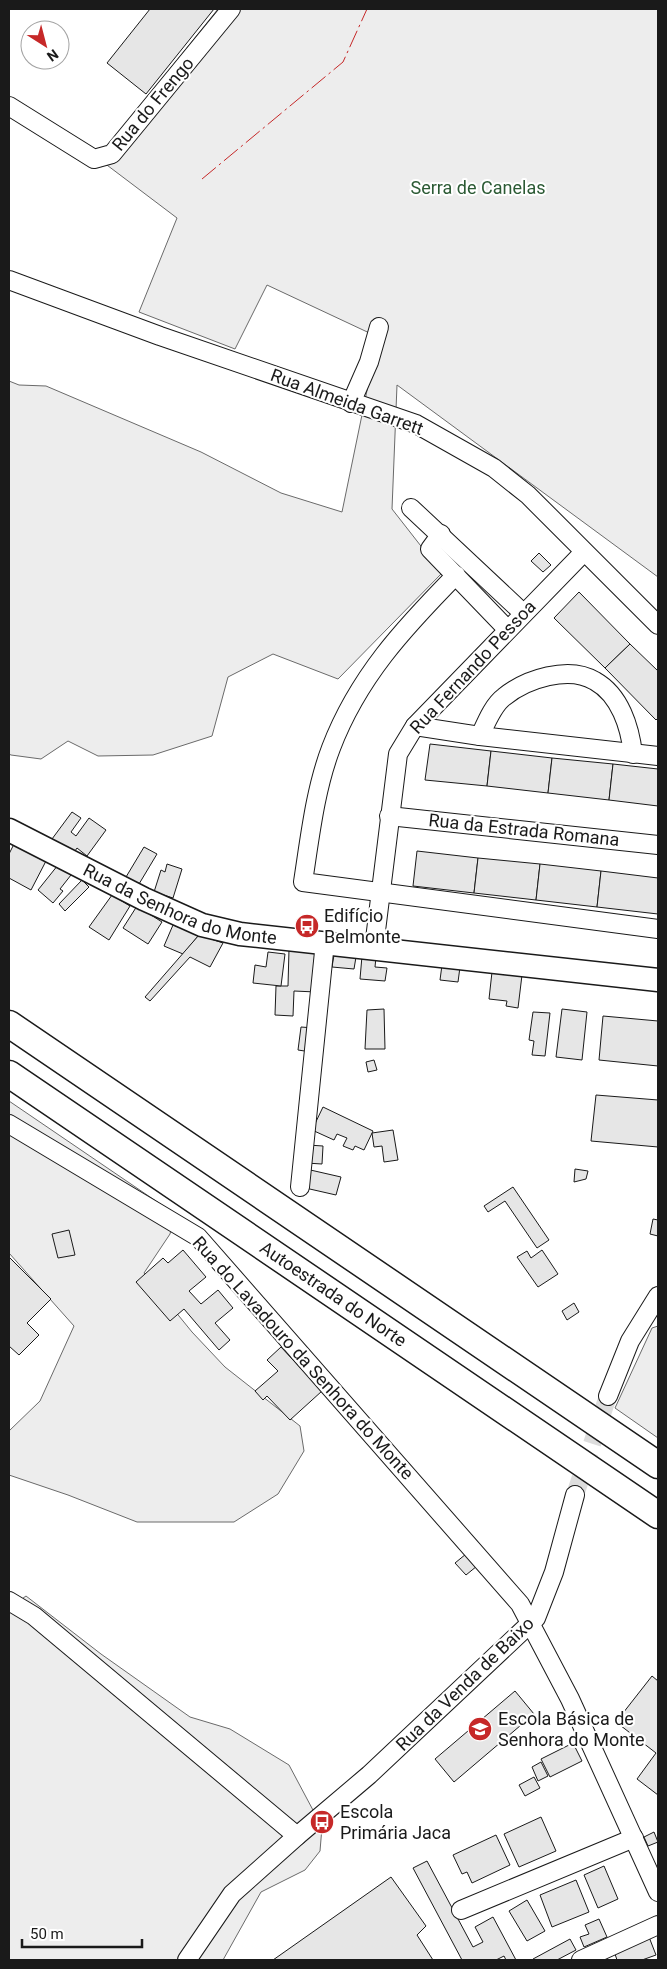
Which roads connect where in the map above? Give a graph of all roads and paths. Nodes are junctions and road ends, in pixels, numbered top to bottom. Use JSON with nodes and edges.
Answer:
{"nodes":[{"id":1,"x":231,"y":9,"type":"edge"},
{"id":2,"x":9,"y":106,"type":"edge"},
{"id":3,"x":9,"y":280,"type":"edge"},
{"id":4,"x":379,"y":327,"type":"dead end"},
{"id":5,"x":351,"y":402,"type":"junction"},
{"id":6,"x":412,"y":508,"type":"dead end"},
{"id":7,"x":441,"y":534,"type":"junction"},
{"id":8,"x":584,"y":552,"type":"junction"},
{"id":9,"x":456,"y":576,"type":"junction"},
{"id":10,"x":523,"y":613,"type":"junction"},
{"id":11,"x":658,"y":625,"type":"edge"},
{"id":12,"x":507,"y":629,"type":"junction"},
{"id":13,"x":414,"y":726,"type":"junction"},
{"id":14,"x":480,"y":736,"type":"junction"},
{"id":15,"x":633,"y":754,"type":"junction"},
{"id":16,"x":658,"y":756,"type":"edge"},
{"id":17,"x":389,"y":816,"type":"junction"},
{"id":18,"x":9,"y":830,"type":"edge"},
{"id":19,"x":658,"y":845,"type":"edge"},
{"id":20,"x":381,"y":894,"type":"junction"},
{"id":21,"x":658,"y":929,"type":"edge"},
{"id":22,"x":325,"y":942,"type":"junction"},
{"id":23,"x":374,"y":947,"type":"junction"},
{"id":24,"x":658,"y":980,"type":"edge"},
{"id":25,"x":9,"y":1024,"type":"edge"},
{"id":26,"x":9,"y":1074,"type":"edge"},
{"id":27,"x":9,"y":1124,"type":"edge"},
{"id":28,"x":300,"y":1187,"type":"dead end"},
{"id":29,"x":658,"y":1296,"type":"edge"},
{"id":30,"x":608,"y":1396,"type":"tunnel mouth"},
{"id":31,"x":658,"y":1465,"type":"edge"},
{"id":32,"x":575,"y":1495,"type":"tunnel mouth"},
{"id":33,"x":658,"y":1515,"type":"edge"},
{"id":34,"x":9,"y":1601,"type":"edge"},
{"id":35,"x":531,"y":1622,"type":"junction"},
{"id":36,"x":297,"y":1836,"type":"junction"},
{"id":37,"x":634,"y":1838,"type":"junction"},
{"id":38,"x":658,"y":1892,"type":"edge"},
{"id":39,"x":461,"y":1910,"type":"dead end"},
{"id":40,"x":658,"y":1925,"type":"edge"},
{"id":41,"x":187,"y":1960,"type":"edge"},
{"id":42,"x":581,"y":1960,"type":"edge"}],
"edges":[{"from":1,"to":2,"type":"street","name":"Rua do Frengo"},
{"from":3,"to":5,"type":"street","name":"Rua Almeida Garrett"},
{"from":4,"to":5,"type":"street"},
{"from":5,"to":8,"type":"street","name":"Rua Almeida Garrett"},
{"from":6,"to":7,"type":"street"},
{"from":7,"to":9,"type":"street"},
{"from":7,"to":10,"type":"street"},
{"from":8,"to":10,"type":"street","name":"Rua Fernando Pessoa"},
{"from":8,"to":11,"type":"street","name":"Rua Almeida Garrett"},
{"from":9,"to":12,"type":"street"},
{"from":9,"to":20,"type":"street"},
{"from":10,"to":12,"type":"street","name":"Rua Fernando Pessoa"},
{"from":12,"to":13,"type":"street","name":"Rua Fernando Pessoa"},
{"from":13,"to":14,"type":"street"},
{"from":13,"to":17,"type":"street","name":"Rua Fernando Pessoa"},
{"from":14,"to":15,"type":"street"},
{"from":14,"to":15,"type":"street"},
{"from":15,"to":16,"type":"street"},
{"from":17,"to":19,"type":"street","name":"Rua da Estrada Romana"},
{"from":17,"to":20,"type":"street","name":"Rua Fernando Pessoa"},
{"from":18,"to":22,"type":"main road","name":"Rua da Senhora do Monte"},
{"from":20,"to":21,"type":"street"},
{"from":20,"to":23,"type":"street","name":"Rua Fernando Pessoa"},
{"from":22,"to":23,"type":"main road","name":"Rua da Senhora do Monte"},
{"from":22,"to":28,"type":"street"},
{"from":23,"to":24,"type":"main road","name":"Rua da Senhora do Monte"},
{"from":25,"to":31,"type":"highway"},
{"from":26,"to":33,"type":"highway","name":"Autoestrada do Norte"},
{"from":27,"to":35,"type":"street","name":"Rua do Lavadouro da Senhora do Monte"},
{"from":29,"to":30,"type":"street"},
{"from":32,"to":35,"type":"street","name":"Rua da Venda de Baixo"},
{"from":34,"to":36,"type":"street"},
{"from":35,"to":36,"type":"street","name":"Rua da Venda de Baixo"},
{"from":35,"to":37,"type":"street","name":"Rua do Lavadouro da Senhora do Monte"},
{"from":36,"to":41,"type":"street","name":"Rua da Venda de Baixo"},
{"from":37,"to":38,"type":"street","name":"Rua do Lavadouro da Senhora do Monte"},
{"from":37,"to":39,"type":"street"},
{"from":40,"to":42,"type":"street"}]}
